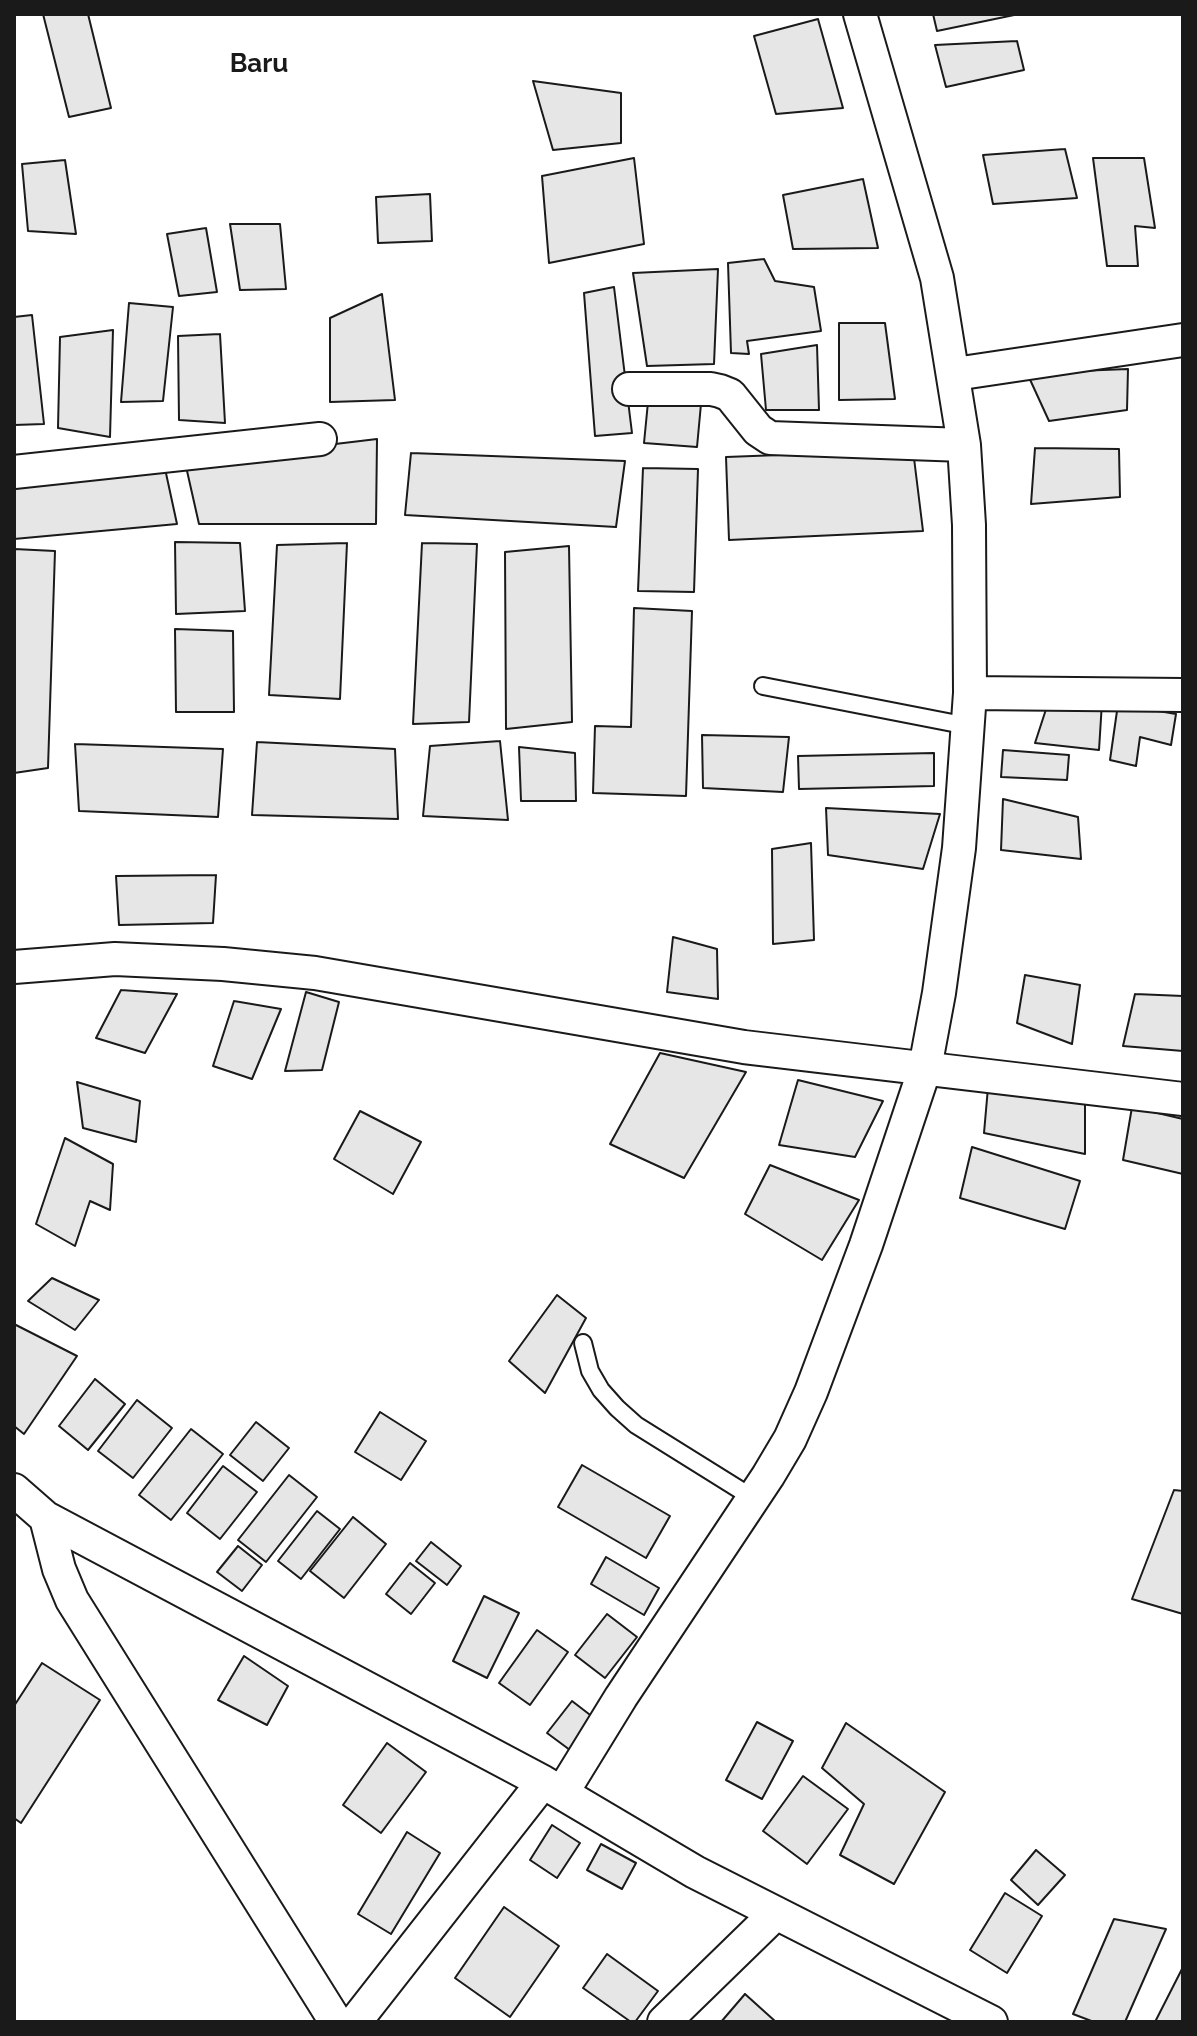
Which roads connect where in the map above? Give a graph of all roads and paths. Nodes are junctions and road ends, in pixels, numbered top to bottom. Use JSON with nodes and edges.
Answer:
{"nodes":[{"id":1,"x":860,"y":14,"type":"edge"},
{"id":2,"x":1183,"y":340,"type":"edge"},
{"id":3,"x":955,"y":374,"type":"junction"},
{"id":4,"x":629,"y":389,"type":"dead end"},
{"id":5,"x":320,"y":439,"type":"dead end"},
{"id":6,"x":964,"y":445,"type":"junction"},
{"id":7,"x":14,"y":472,"type":"edge"},
{"id":8,"x":763,"y":686,"type":"dead end"},
{"id":9,"x":970,"y":693,"type":"junction"},
{"id":10,"x":1183,"y":695,"type":"edge"},
{"id":11,"x":968,"y":726,"type":"junction"},
{"id":12,"x":14,"y":967,"type":"edge"},
{"id":13,"x":925,"y":1068,"type":"junction"},
{"id":14,"x":1183,"y":1099,"type":"edge"},
{"id":15,"x":583,"y":1343,"type":"dead end"},
{"id":16,"x":14,"y":1490,"type":"edge"},
{"id":17,"x":753,"y":1498,"type":"junction"},
{"id":18,"x":46,"y":1518,"type":"junction"},
{"id":19,"x":552,"y":1788,"type":"junction"},
{"id":20,"x":776,"y":1913,"type":"junction"},
{"id":21,"x":336,"y":2022,"type":"edge"},
{"id":22,"x":355,"y":2022,"type":"edge"},
{"id":23,"x":664,"y":2022,"type":"edge"},
{"id":24,"x":991,"y":2022,"type":"edge"}],
"edges":[{"from":1,"to":3,"type":"street"},
{"from":2,"to":3,"type":"street"},
{"from":3,"to":6,"type":"street"},
{"from":4,"to":6,"type":"street"},
{"from":5,"to":7,"type":"street"},
{"from":6,"to":9,"type":"street"},
{"from":8,"to":11,"type":"lane"},
{"from":9,"to":10,"type":"street"},
{"from":9,"to":11,"type":"street"},
{"from":11,"to":13,"type":"street"},
{"from":12,"to":13,"type":"street"},
{"from":13,"to":14,"type":"street"},
{"from":13,"to":17,"type":"street"},
{"from":15,"to":17,"type":"lane"},
{"from":16,"to":18,"type":"street"},
{"from":17,"to":19,"type":"street"},
{"from":18,"to":19,"type":"street"},
{"from":18,"to":21,"type":"street"},
{"from":19,"to":20,"type":"street"},
{"from":19,"to":22,"type":"street"},
{"from":20,"to":23,"type":"street"},
{"from":20,"to":24,"type":"street"}]}
